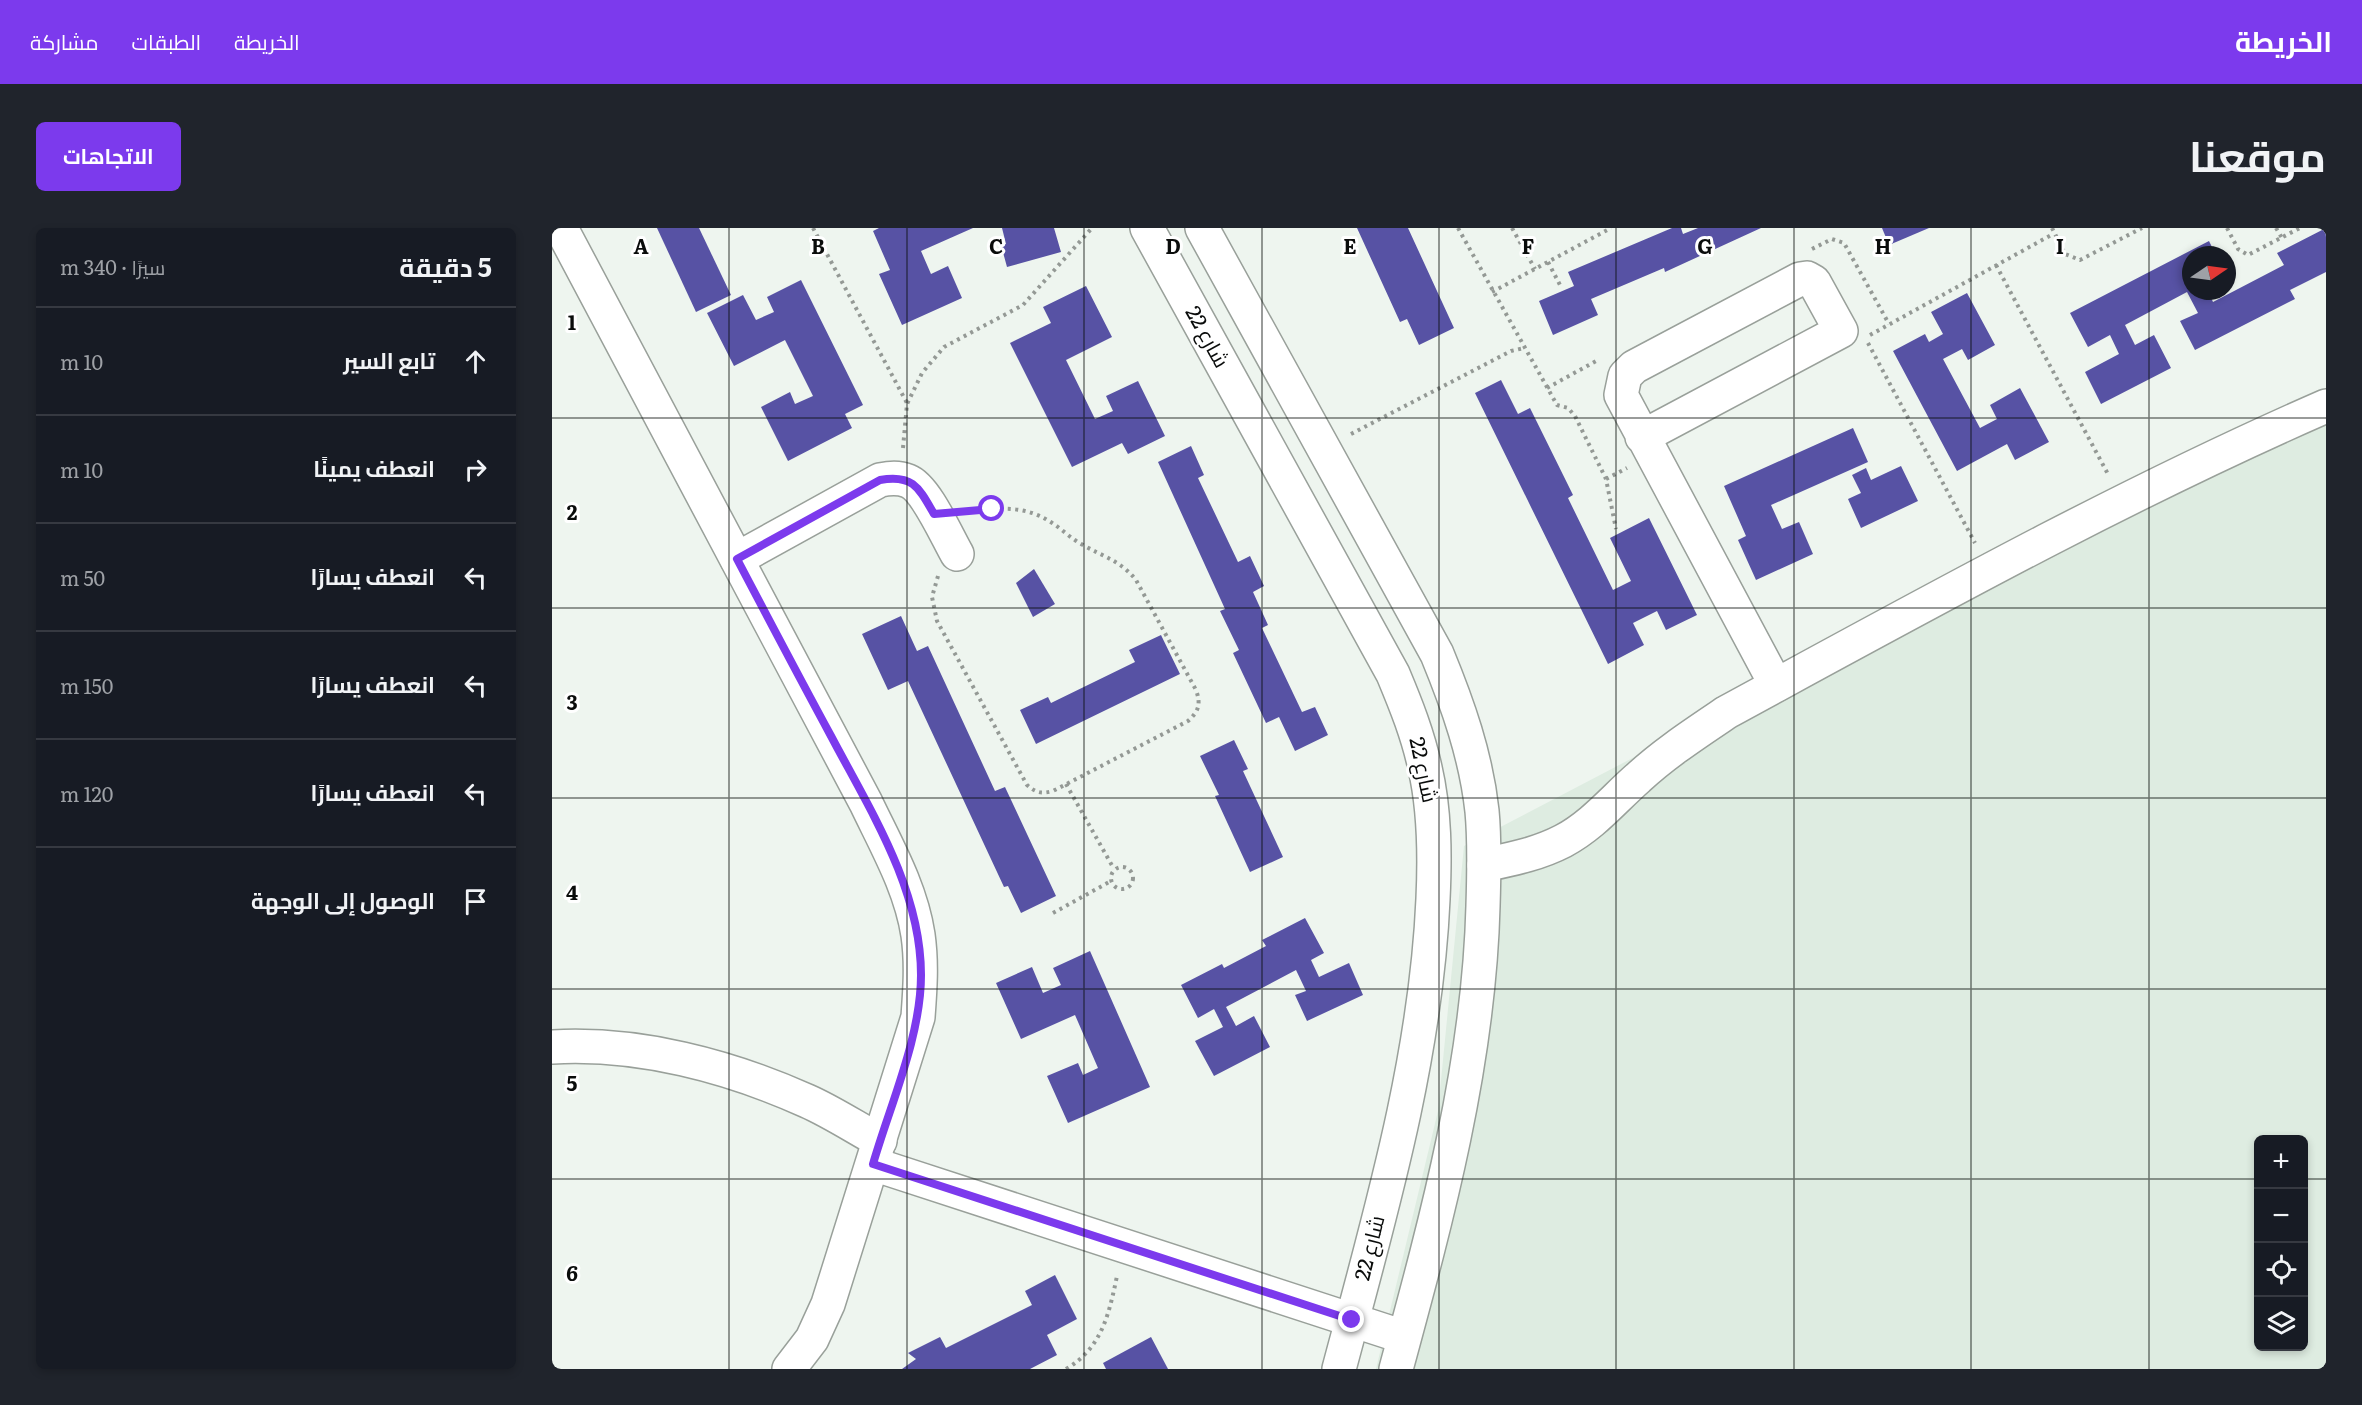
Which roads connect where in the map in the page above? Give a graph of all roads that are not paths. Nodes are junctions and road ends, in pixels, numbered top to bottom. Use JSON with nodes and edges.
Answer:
{"nodes":[{"id":1,"x":561,"y":228,"type":"edge"},
{"id":2,"x":1147,"y":228,"type":"edge"},
{"id":3,"x":1202,"y":228,"type":"edge"},
{"id":4,"x":2326,"y":406,"type":"edge"},
{"id":5,"x":1642,"y":437,"type":"junction"},
{"id":6,"x":957,"y":555,"type":"road end"},
{"id":7,"x":737,"y":559,"type":"junction"},
{"id":8,"x":1776,"y":686,"type":"junction"},
{"id":9,"x":1484,"y":865,"type":"junction"},
{"id":10,"x":552,"y":1047,"type":"edge"},
{"id":11,"x":877,"y":1153,"type":"junction"},
{"id":12,"x":1352,"y":1320,"type":"junction"},
{"id":13,"x":1404,"y":1337,"type":"junction"},
{"id":14,"x":789,"y":1369,"type":"edge"},
{"id":15,"x":1339,"y":1369,"type":"edge"},
{"id":16,"x":1396,"y":1369,"type":"edge"}],
"edges":[{"from":1,"to":7,"type":"street"},
{"from":2,"to":12,"type":"street","name":"شارع 22"},
{"from":3,"to":9,"type":"street"},
{"from":4,"to":8,"type":"street"},
{"from":5,"to":5,"type":"street"},
{"from":5,"to":8,"type":"street"},
{"from":6,"to":7,"type":"street"},
{"from":7,"to":11,"type":"street"},
{"from":8,"to":9,"type":"street"},
{"from":9,"to":13,"type":"street"},
{"from":10,"to":11,"type":"street"},
{"from":11,"to":12,"type":"street"},
{"from":11,"to":14,"type":"street"},
{"from":12,"to":13,"type":"street"},
{"from":12,"to":15,"type":"street","name":"شارع 22"},
{"from":13,"to":16,"type":"street"}]}
